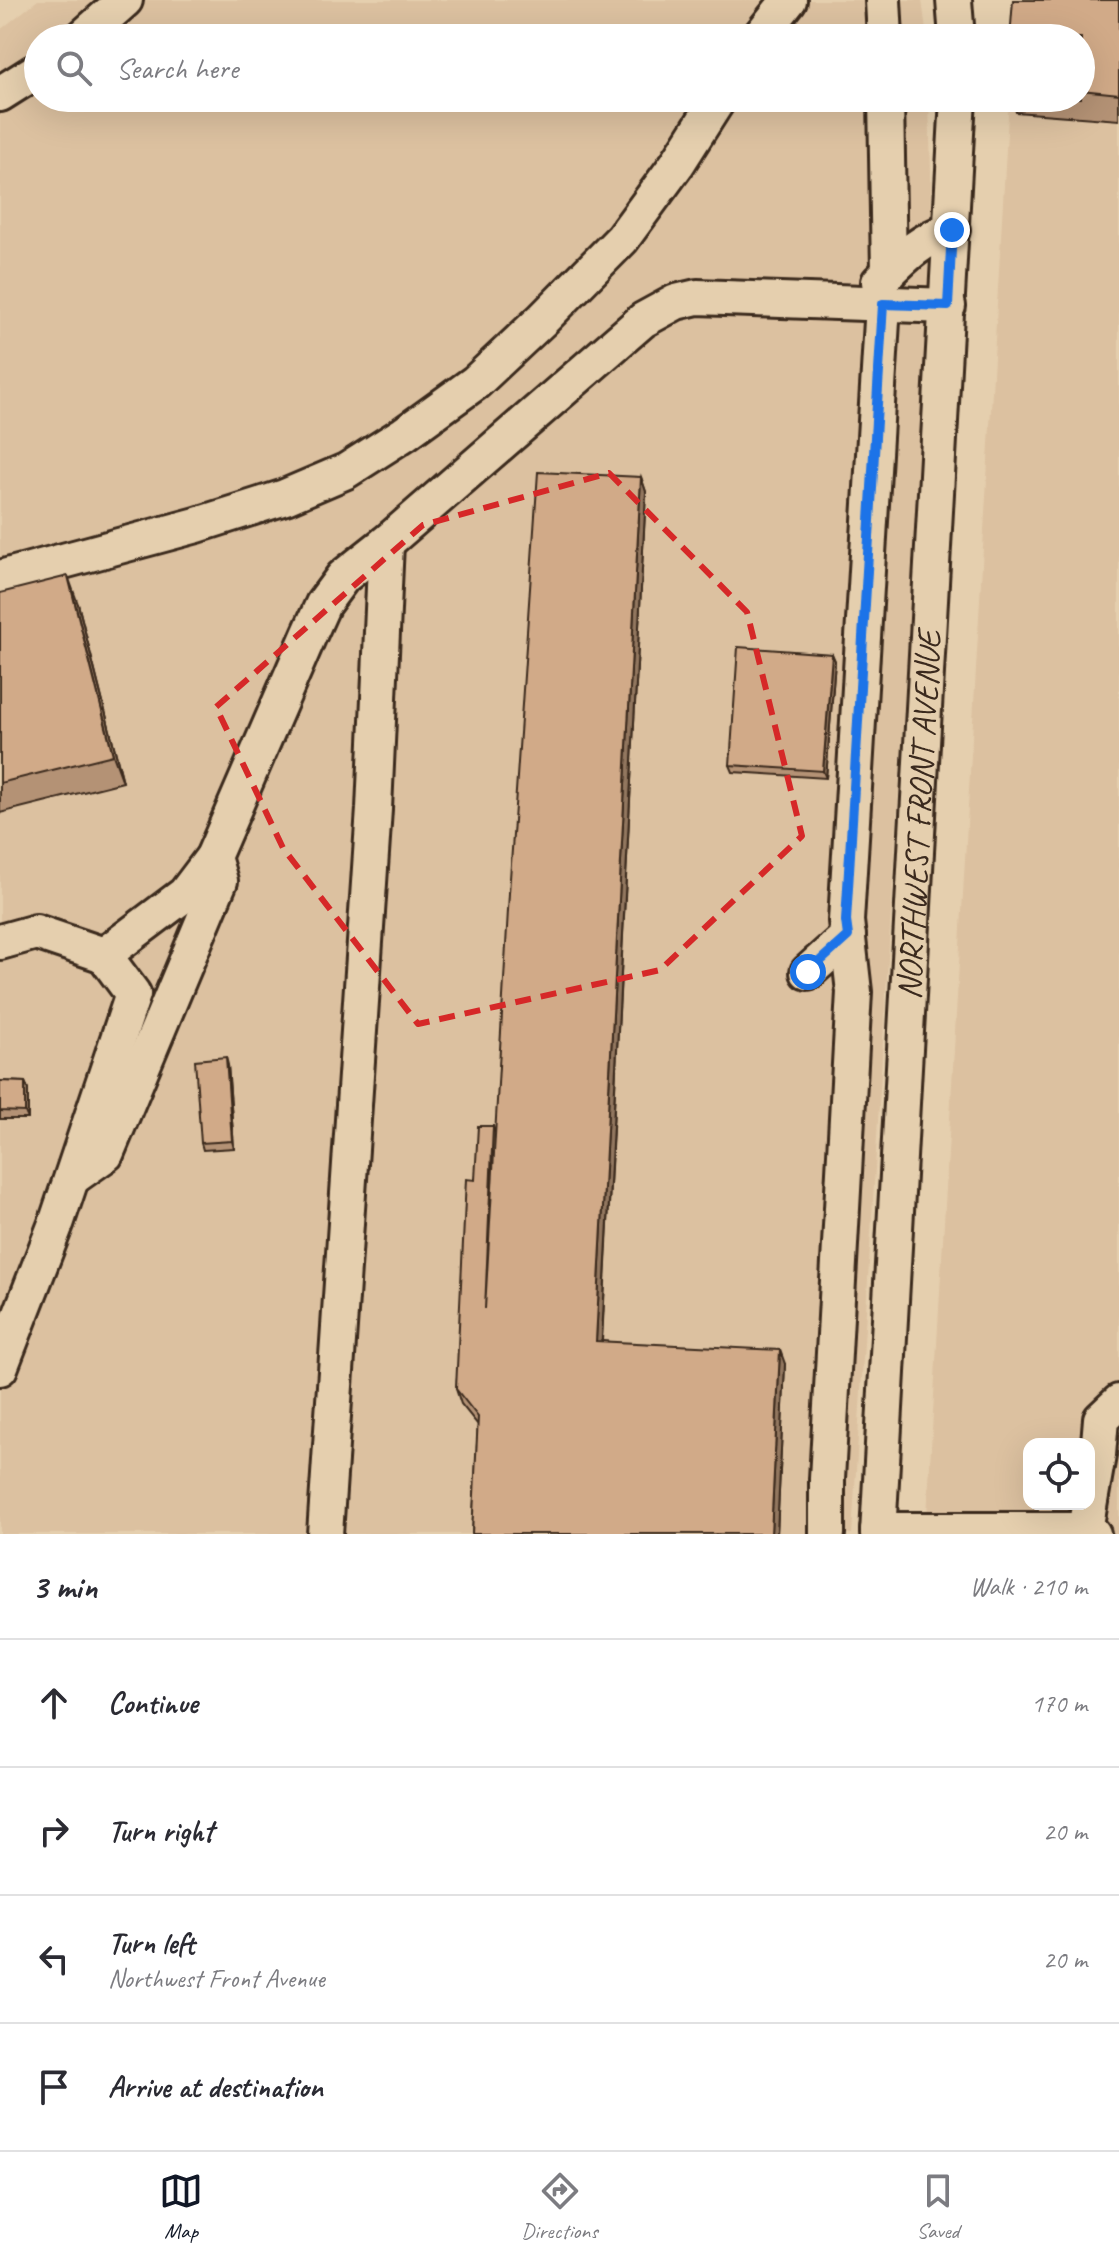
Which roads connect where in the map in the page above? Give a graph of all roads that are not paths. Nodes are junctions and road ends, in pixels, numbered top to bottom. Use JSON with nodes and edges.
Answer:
{"nodes":[{"id":1,"x":125,"y":0,"type":"edge"},
{"id":2,"x":789,"y":0,"type":"edge"},
{"id":3,"x":883,"y":0,"type":"edge"},
{"id":4,"x":954,"y":0,"type":"edge"},
{"id":5,"x":98,"y":24,"type":"edge"},
{"id":6,"x":770,"y":24,"type":"edge"},
{"id":7,"x":884,"y":24,"type":"edge"},
{"id":8,"x":956,"y":24,"type":"edge"},
{"id":9,"x":24,"y":79,"type":"edge"},
{"id":10,"x":0,"y":94,"type":"edge"},
{"id":11,"x":710,"y":112,"type":"edge"},
{"id":12,"x":885,"y":112,"type":"edge"},
{"id":13,"x":957,"y":112,"type":"edge"},
{"id":14,"x":952,"y":230,"type":"junction"},
{"id":15,"x":877,"y":293,"type":"junction"},
{"id":16,"x":948,"y":306,"type":"junction"},
{"id":17,"x":386,"y":543,"type":"junction"},
{"id":18,"x":0,"y":578,"type":"edge"},
{"id":19,"x":213,"y":857,"type":"junction"},
{"id":20,"x":848,"y":936,"type":"junction"},
{"id":21,"x":0,"y":942,"type":"edge"},
{"id":22,"x":104,"y":955,"type":"junction"},
{"id":23,"x":808,"y":972,"type":"dead end"},
{"id":24,"x":72,"y":1178,"type":"junction"},
{"id":25,"x":0,"y":1368,"type":"edge"},
{"id":26,"x":1119,"y":1402,"type":"edge"},
{"id":27,"x":878,"y":1532,"type":"edge"},
{"id":28,"x":1089,"y":1532,"type":"edge"},
{"id":29,"x":325,"y":1534,"type":"edge"},
{"id":30,"x":827,"y":1534,"type":"edge"}],
"edges":[{"from":1,"to":5,"type":"street"},
{"from":2,"to":6,"type":"street"},
{"from":3,"to":7,"type":"street"},
{"from":4,"to":8,"type":"street"},
{"from":9,"to":10,"type":"street"},
{"from":11,"to":18,"type":"street"},
{"from":12,"to":15,"type":"street"},
{"from":13,"to":14,"type":"street","name":"NORTHWEST FRONT AVENUE"},
{"from":14,"to":15,"type":"street"},
{"from":14,"to":16,"type":"street","name":"NORTHWEST FRONT AVENUE"},
{"from":15,"to":16,"type":"street"},
{"from":15,"to":17,"type":"street"},
{"from":15,"to":20,"type":"street"},
{"from":16,"to":27,"type":"street","name":"NORTHWEST FRONT AVENUE"},
{"from":17,"to":19,"type":"street"},
{"from":17,"to":29,"type":"street"},
{"from":19,"to":22,"type":"street"},
{"from":19,"to":24,"type":"street"},
{"from":20,"to":23,"type":"street"},
{"from":20,"to":30,"type":"street"},
{"from":21,"to":22,"type":"street"},
{"from":22,"to":24,"type":"street"},
{"from":24,"to":25,"type":"street"},
{"from":26,"to":28,"type":"street"},
{"from":27,"to":28,"type":"street"}]}
